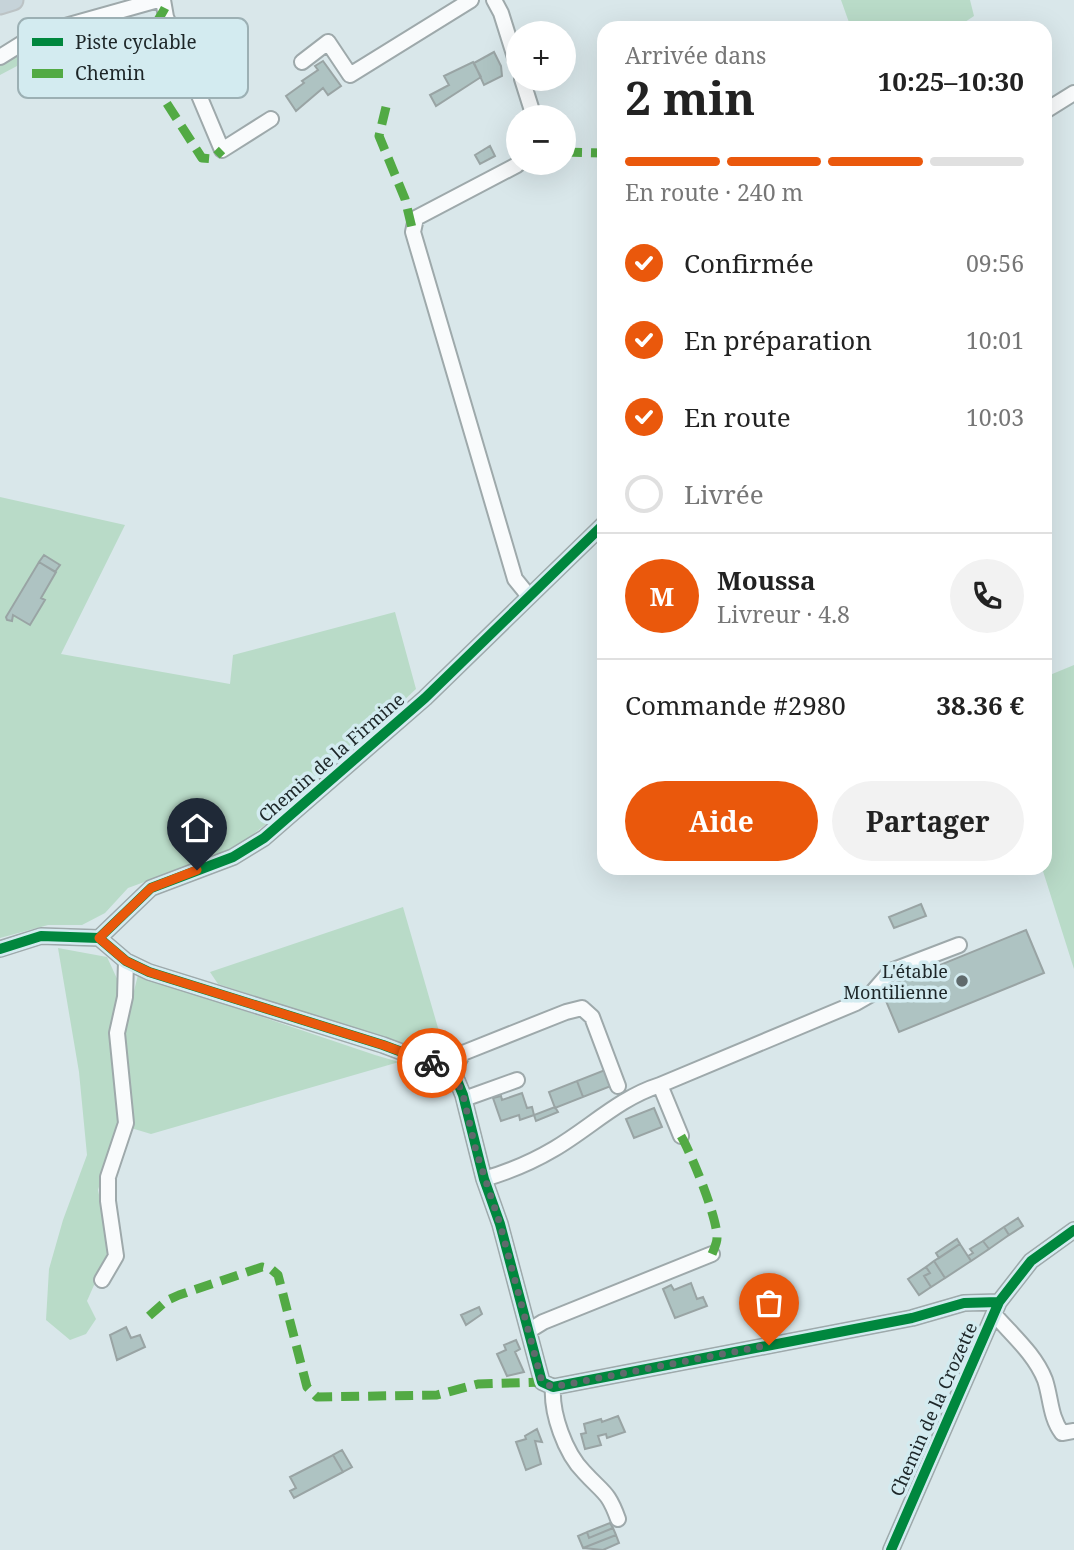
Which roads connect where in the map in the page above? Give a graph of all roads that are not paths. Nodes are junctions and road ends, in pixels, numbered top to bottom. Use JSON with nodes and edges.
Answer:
{"nodes":[{"id":1,"x":13,"y":0,"type":"edge"},
{"id":2,"x":158,"y":0,"type":"edge"},
{"id":3,"x":163,"y":0,"type":"edge"},
{"id":4,"x":471,"y":0,"type":"edge"},
{"id":5,"x":494,"y":0,"type":"edge"},
{"id":6,"x":0,"y":4,"type":"edge"},
{"id":7,"x":94,"y":18,"type":"edge"},
{"id":8,"x":166,"y":18,"type":"edge"},
{"id":9,"x":506,"y":29,"type":"edge"},
{"id":10,"x":18,"y":46,"type":"edge"},
{"id":11,"x":0,"y":57,"type":"edge"},
{"id":12,"x":302,"y":62,"type":"dead end"},
{"id":13,"x":1074,"y":93,"type":"edge"},
{"id":14,"x":200,"y":98,"type":"edge"},
{"id":15,"x":1052,"y":107,"type":"edge"},
{"id":16,"x":271,"y":119,"type":"dead end"},
{"id":17,"x":506,"y":171,"type":"edge"},
{"id":18,"x":597,"y":531,"type":"edge"},
{"id":19,"x":528,"y":595,"type":"junction"},
{"id":20,"x":99,"y":938,"type":"junction"},
{"id":21,"x":960,"y":945,"type":"dead end"},
{"id":22,"x":0,"y":949,"type":"edge"},
{"id":23,"x":126,"y":961,"type":"junction"},
{"id":24,"x":456,"y":1078,"type":"junction"},
{"id":25,"x":517,"y":1080,"type":"dead end"},
{"id":26,"x":660,"y":1085,"type":"junction"},
{"id":27,"x":618,"y":1086,"type":"dead end"},
{"id":28,"x":464,"y":1099,"type":"junction"},
{"id":29,"x":681,"y":1136,"type":"dead end"},
{"id":30,"x":484,"y":1179,"type":"junction"},
{"id":31,"x":1074,"y":1230,"type":"edge"},
{"id":32,"x":712,"y":1254,"type":"dead end"},
{"id":33,"x":102,"y":1280,"type":"dead end"},
{"id":34,"x":996,"y":1308,"type":"junction"},
{"id":35,"x":530,"y":1330,"type":"junction"},
{"id":36,"x":553,"y":1387,"type":"junction"},
{"id":37,"x":1074,"y":1431,"type":"edge"},
{"id":38,"x":618,"y":1519,"type":"dead end"},
{"id":39,"x":891,"y":1550,"type":"edge"}],
"edges":[{"from":1,"to":6,"type":"highway"},
{"from":2,"to":7,"type":"street"},
{"from":3,"to":8,"type":"street"},
{"from":4,"to":12,"type":"street"},
{"from":5,"to":9,"type":"street"},
{"from":10,"to":11,"type":"street"},
{"from":13,"to":15,"type":"street"},
{"from":14,"to":16,"type":"street"},
{"from":17,"to":19,"type":"street"},
{"from":18,"to":19,"type":"street","name":"Chemin de la Firmine"},
{"from":19,"to":20,"type":"street","name":"Chemin de la Firmine"},
{"from":20,"to":22,"type":"street"},
{"from":20,"to":23,"type":"street"},
{"from":21,"to":26,"type":"street"},
{"from":23,"to":24,"type":"street"},
{"from":23,"to":33,"type":"street"},
{"from":24,"to":27,"type":"street"},
{"from":24,"to":28,"type":"street"},
{"from":25,"to":28,"type":"street"},
{"from":26,"to":29,"type":"street"},
{"from":26,"to":30,"type":"street"},
{"from":28,"to":30,"type":"street"},
{"from":30,"to":35,"type":"street"},
{"from":31,"to":34,"type":"street","name":"Chemin de la Crozette"},
{"from":32,"to":35,"type":"street"},
{"from":34,"to":36,"type":"street"},
{"from":34,"to":37,"type":"street"},
{"from":34,"to":39,"type":"street","name":"Chemin de la Crozette"},
{"from":35,"to":36,"type":"street"},
{"from":36,"to":38,"type":"street"}]}
